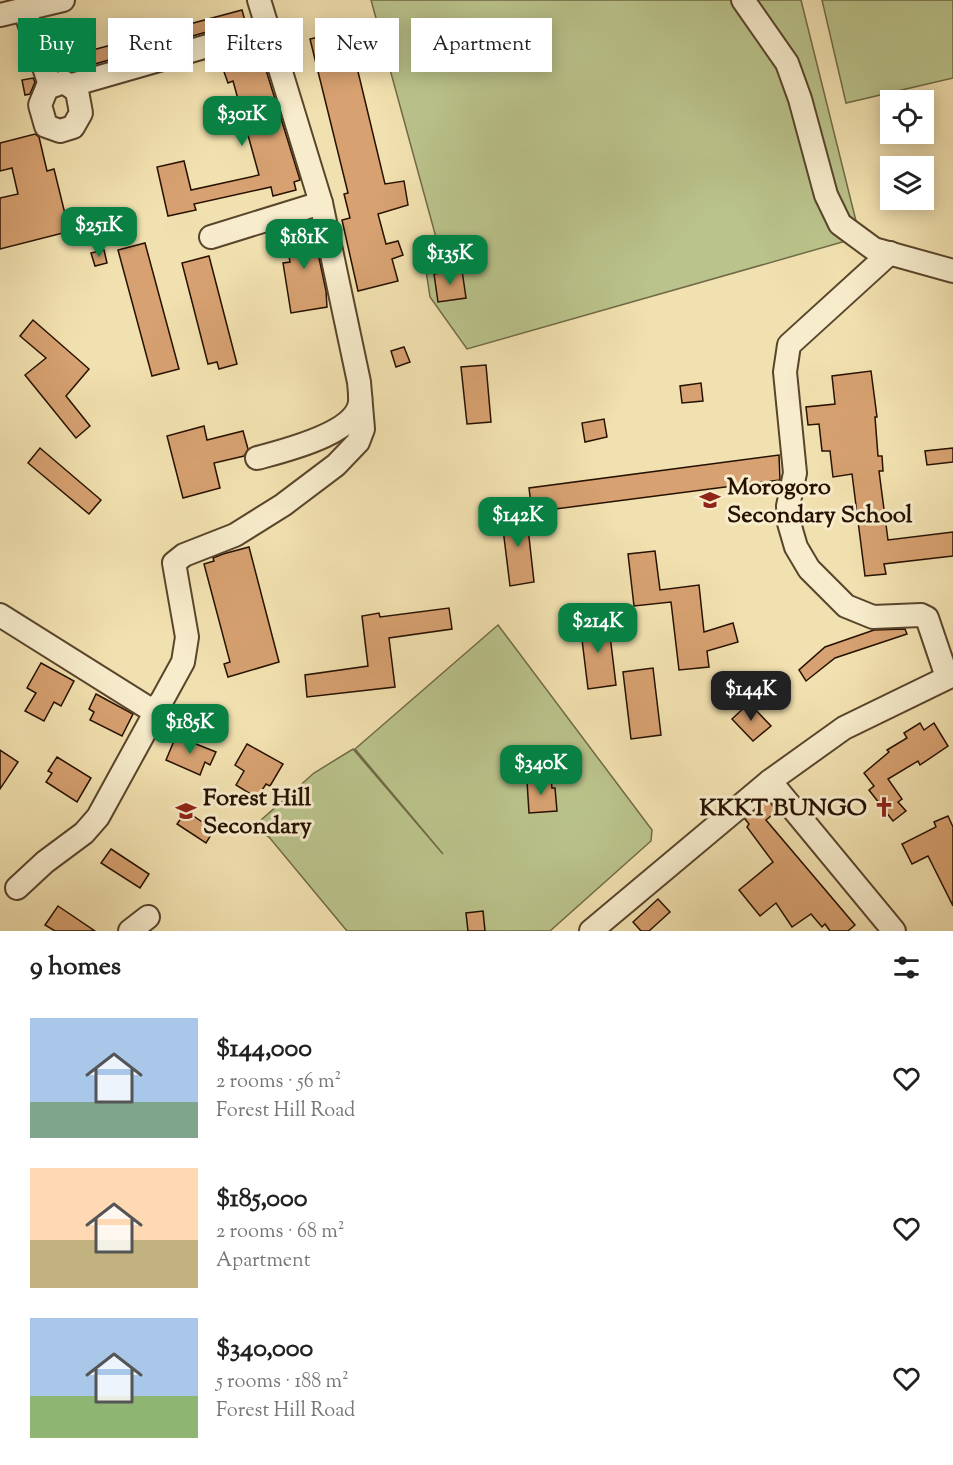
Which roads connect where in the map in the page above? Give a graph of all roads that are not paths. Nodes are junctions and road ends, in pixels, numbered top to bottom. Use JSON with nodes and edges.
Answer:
{"nodes":[{"id":1,"x":63,"y":0,"type":"edge"},
{"id":2,"x":259,"y":0,"type":"edge"},
{"id":3,"x":743,"y":0,"type":"edge"},
{"id":4,"x":24,"y":8,"type":"junction"},
{"id":5,"x":0,"y":15,"type":"edge"},
{"id":6,"x":264,"y":18,"type":"edge"},
{"id":7,"x":205,"y":47,"type":"edge"},
{"id":8,"x":280,"y":72,"type":"edge"},
{"id":9,"x":50,"y":85,"type":"junction"},
{"id":10,"x":72,"y":85,"type":"junction"},
{"id":11,"x":321,"y":203,"type":"junction"},
{"id":12,"x":211,"y":237,"type":"dead end"},
{"id":13,"x":890,"y":253,"type":"junction"},
{"id":14,"x":953,"y":271,"type":"edge"},
{"id":15,"x":359,"y":382,"type":"junction"},
{"id":16,"x":257,"y":458,"type":"dead end"},
{"id":17,"x":0,"y":615,"type":"edge"},
{"id":18,"x":950,"y":676,"type":"edge"},
{"id":19,"x":160,"y":703,"type":"junction"},
{"id":20,"x":770,"y":781,"type":"junction"},
{"id":21,"x":17,"y":888,"type":"dead end"},
{"id":22,"x":591,"y":931,"type":"edge"},
{"id":23,"x":894,"y":931,"type":"edge"}],
"edges":[{"from":1,"to":4,"type":"street"},
{"from":2,"to":6,"type":"street"},
{"from":3,"to":13,"type":"street"},
{"from":4,"to":5,"type":"street"},
{"from":4,"to":9,"type":"street"},
{"from":7,"to":10,"type":"street"},
{"from":8,"to":11,"type":"street"},
{"from":9,"to":10,"type":"street"},
{"from":9,"to":10,"type":"street"},
{"from":11,"to":12,"type":"street"},
{"from":11,"to":15,"type":"street"},
{"from":13,"to":14,"type":"street"},
{"from":13,"to":18,"type":"street"},
{"from":15,"to":16,"type":"street"},
{"from":15,"to":19,"type":"street"},
{"from":17,"to":19,"type":"street"},
{"from":18,"to":20,"type":"street"},
{"from":19,"to":21,"type":"street"},
{"from":20,"to":22,"type":"street"},
{"from":20,"to":23,"type":"street"}]}
